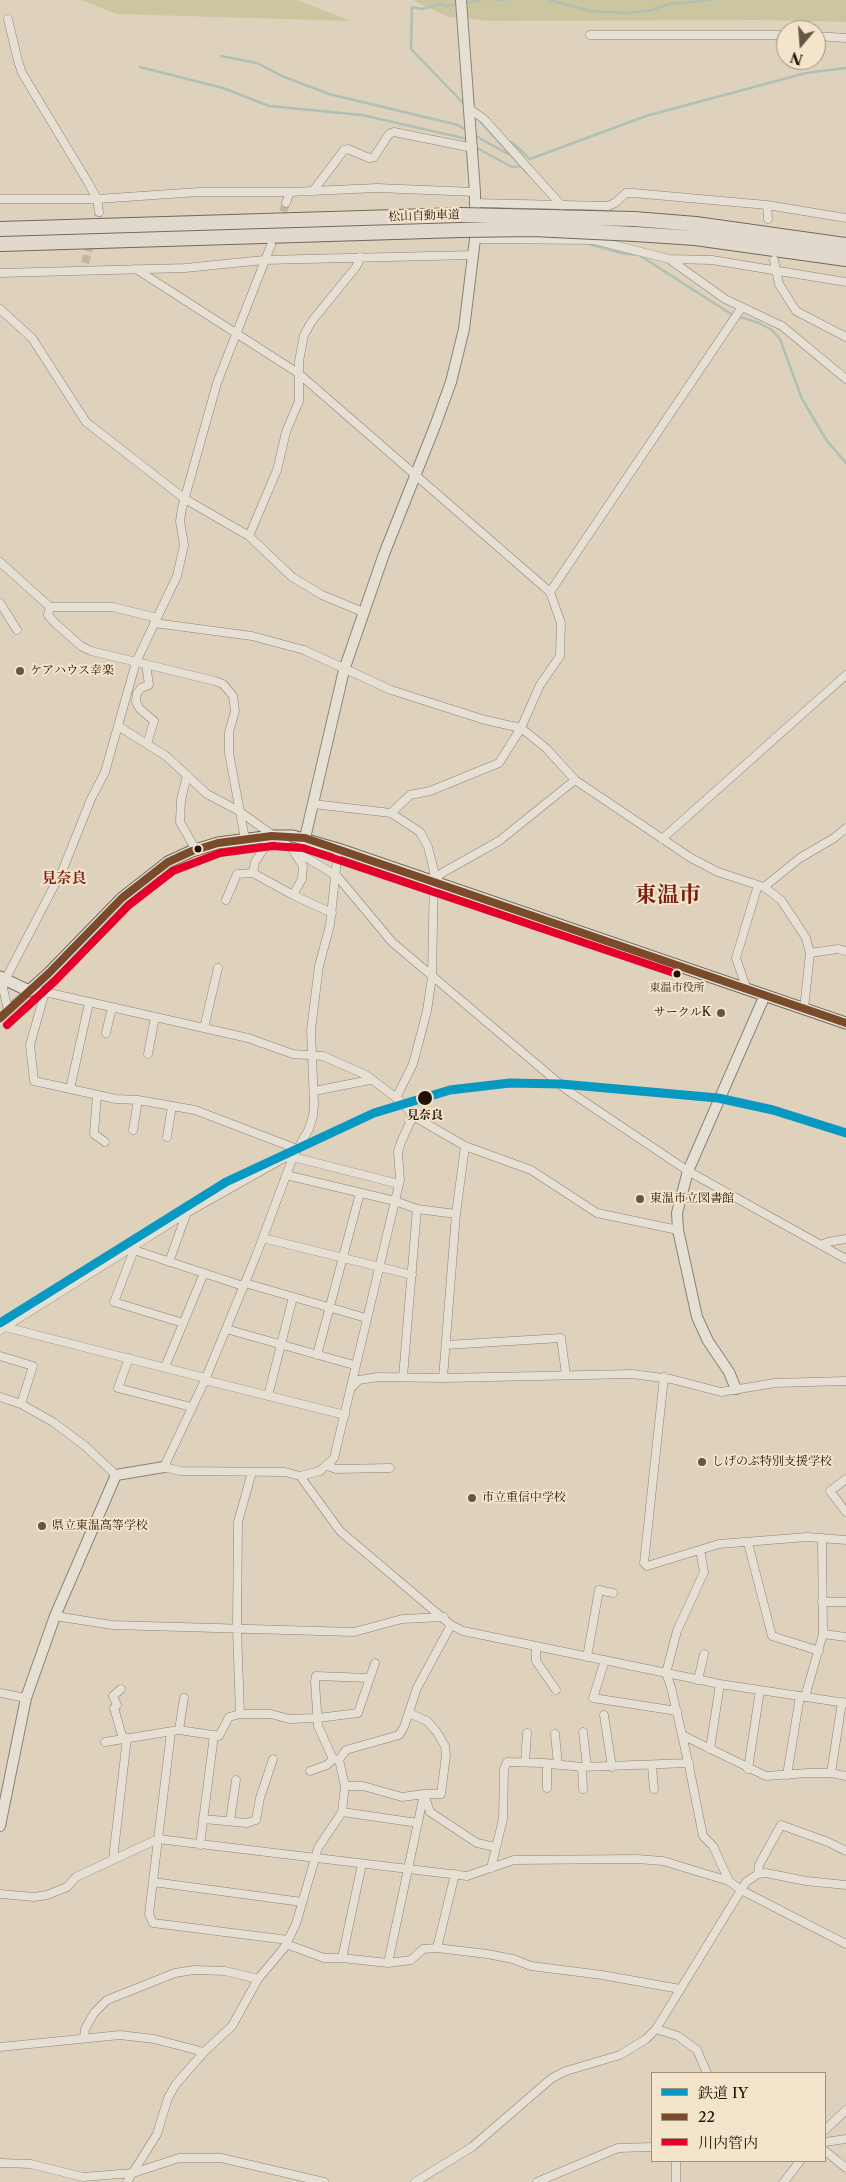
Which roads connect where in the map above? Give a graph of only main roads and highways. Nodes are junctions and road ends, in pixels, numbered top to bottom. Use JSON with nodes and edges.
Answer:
{"nodes":[{"id":1,"x":0,"y":229,"type":"edge"},
{"id":2,"x":0,"y":244,"type":"edge"},
{"id":3,"x":846,"y":245,"type":"edge"},
{"id":4,"x":846,"y":259,"type":"edge"},
{"id":5,"x":3,"y":978,"type":"edge"},
{"id":6,"x":846,"y":1023,"type":"edge"}],
"edges":[{"from":1,"to":3,"type":"highway","name":"松山自動車道","bridge":true},
{"from":2,"to":4,"type":"highway","name":"松山自動車道","bridge":true},
{"from":5,"to":6,"type":"main road"}]}
